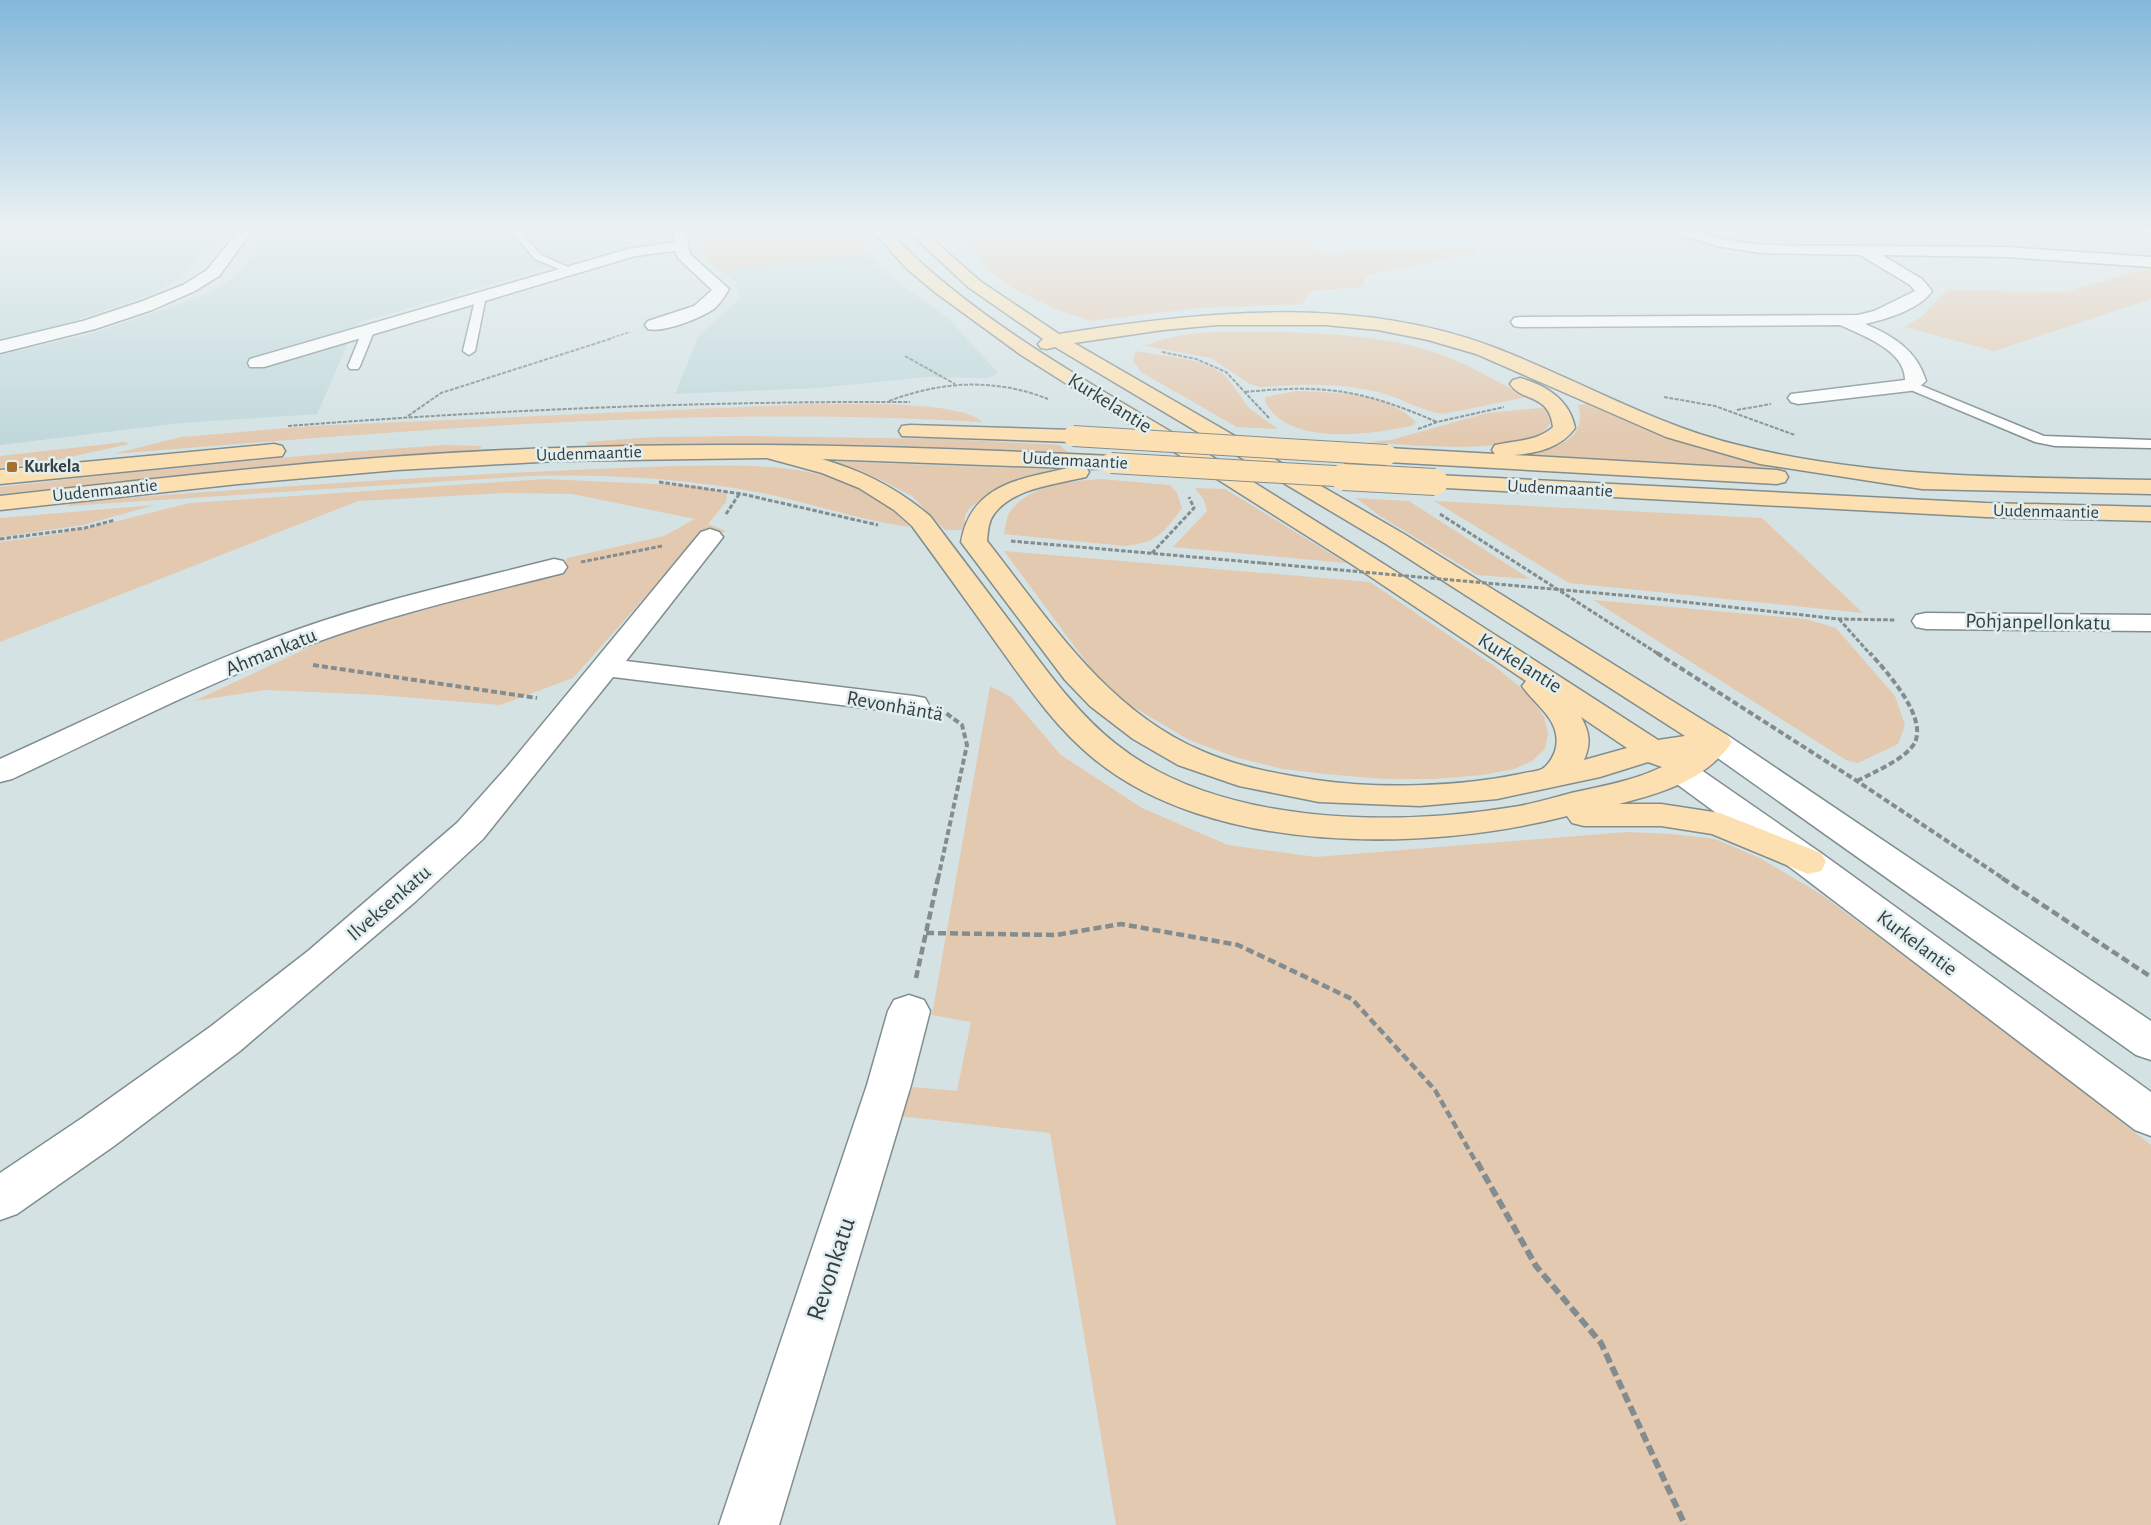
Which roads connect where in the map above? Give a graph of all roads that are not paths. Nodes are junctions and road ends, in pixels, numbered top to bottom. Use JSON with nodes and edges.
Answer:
{"nodes":[{"id":1,"x":161,"y":300,"type":"edge"},
{"id":2,"x":467,"y":300,"type":"edge"},
{"id":3,"x":480,"y":300,"type":"edge"},
{"id":4,"x":714,"y":300,"type":"edge"},
{"id":5,"x":956,"y":300,"type":"edge"},
{"id":6,"x":998,"y":300,"type":"edge"},
{"id":7,"x":1910,"y":300,"type":"edge"},
{"id":8,"x":1845,"y":321,"type":"junction"},
{"id":9,"x":1520,"y":322,"type":"dead end"},
{"id":10,"x":654,"y":325,"type":"road end"},
{"id":11,"x":369,"y":329,"type":"junction"},
{"id":12,"x":1064,"y":345,"type":"junction"},
{"id":13,"x":0,"y":347,"type":"edge"},
{"id":14,"x":1131,"y":348,"type":"junction"},
{"id":15,"x":469,"y":351,"type":"dead end"},
{"id":16,"x":1028,"y":351,"type":"junction"},
{"id":17,"x":257,"y":363,"type":"dead end"},
{"id":18,"x":354,"y":366,"type":"dead end"},
{"id":19,"x":1128,"y":384,"type":"junction"},
{"id":20,"x":1910,"y":384,"type":"junction"},
{"id":21,"x":1798,"y":398,"type":"road end"},
{"id":22,"x":894,"y":431,"type":"dead end"},
{"id":23,"x":2151,"y":444,"type":"edge"},
{"id":24,"x":298,"y":449,"type":"dead end"},
{"id":25,"x":766,"y":451,"type":"junction"},
{"id":26,"x":1387,"y":455,"type":"junction"},
{"id":27,"x":1111,"y":463,"type":"junction"},
{"id":28,"x":0,"y":477,"type":"edge"},
{"id":29,"x":1943,"y":483,"type":"junction"},
{"id":30,"x":2147,"y":490,"type":"edge"},
{"id":31,"x":0,"y":503,"type":"edge"},
{"id":32,"x":2151,"y":514,"type":"edge"},
{"id":33,"x":710,"y":537,"type":"road end"},
{"id":34,"x":554,"y":567,"type":"road end"},
{"id":35,"x":1926,"y":621,"type":"road end"},
{"id":36,"x":2151,"y":623,"type":"edge"},
{"id":37,"x":1506,"y":655,"type":"junction"},
{"id":38,"x":605,"y":668,"type":"junction"},
{"id":39,"x":914,"y":705,"type":"road end"},
{"id":40,"x":1716,"y":742,"type":"junction"},
{"id":41,"x":1667,"y":761,"type":"junction"},
{"id":42,"x":0,"y":772,"type":"edge"},
{"id":43,"x":1553,"y":778,"type":"junction"},
{"id":44,"x":1508,"y":818,"type":"junction"},
{"id":45,"x":1808,"y":862,"type":"junction"},
{"id":46,"x":909,"y":1011,"type":"road end"},
{"id":47,"x":2151,"y":1043,"type":"edge"},
{"id":48,"x":2151,"y":1117,"type":"edge"},
{"id":49,"x":0,"y":1198,"type":"edge"},
{"id":50,"x":749,"y":1525,"type":"edge"}],
"edges":[{"from":1,"to":13,"type":"street"},
{"from":2,"to":11,"type":"street"},
{"from":3,"to":15,"type":"lane"},
{"from":4,"to":10,"type":"street"},
{"from":5,"to":16,"type":"main road","name":"Kurkelantie"},
{"from":6,"to":12,"type":"main road","name":"Kurkelantie"},
{"from":7,"to":8,"type":"street"},
{"from":8,"to":9,"type":"street"},
{"from":8,"to":20,"type":"street"},
{"from":11,"to":17,"type":"street"},
{"from":11,"to":18,"type":"lane"},
{"from":12,"to":14,"type":"main road"},
{"from":12,"to":16,"type":"main road"},
{"from":12,"to":19,"type":"main road","name":"Kurkelantie"},
{"from":12,"to":29,"type":"main road"},
{"from":14,"to":19,"type":"main road"},
{"from":14,"to":26,"type":"main road"},
{"from":16,"to":37,"type":"main road","name":"Kurkelantie"},
{"from":19,"to":40,"type":"main road","name":"Kurkelantie"},
{"from":20,"to":21,"type":"street"},
{"from":20,"to":23,"type":"lane"},
{"from":22,"to":26,"type":"main road","name":"Uudenmaantie","bridge":true},
{"from":24,"to":28,"type":"main road","name":"Uudenmaantie"},
{"from":25,"to":27,"type":"main road","name":"Uudenmaantie"},
{"from":25,"to":31,"type":"main road","name":"Uudenmaantie"},
{"from":25,"to":44,"type":"main road"},
{"from":26,"to":29,"type":"main road","name":"Uudenmaantie"},
{"from":27,"to":32,"type":"main road","name":"Uudenmaantie","bridge":true},
{"from":27,"to":43,"type":"main road"},
{"from":29,"to":30,"type":"main road","name":"Uudenmaantie"},
{"from":33,"to":38,"type":"street","name":"Ilveksenkatu"},
{"from":34,"to":42,"type":"street","name":"Ahmankatu"},
{"from":35,"to":36,"type":"street","name":"Pohjanpellonkatu"},
{"from":37,"to":41,"type":"main road","name":"Kurkelantie"},
{"from":37,"to":43,"type":"main road"},
{"from":38,"to":39,"type":"street","name":"Revonhäntä"},
{"from":38,"to":49,"type":"street","name":"Ilveksenkatu"},
{"from":40,"to":41,"type":"main road"},
{"from":40,"to":47,"type":"street","name":"Kurkelantie"},
{"from":41,"to":43,"type":"main road"},
{"from":41,"to":44,"type":"main road"},
{"from":41,"to":45,"type":"street","name":"Kurkelantie"},
{"from":44,"to":45,"type":"main road"},
{"from":45,"to":48,"type":"street","name":"Kurkelantie"},
{"from":46,"to":50,"type":"street","name":"Revonkatu"}]}
